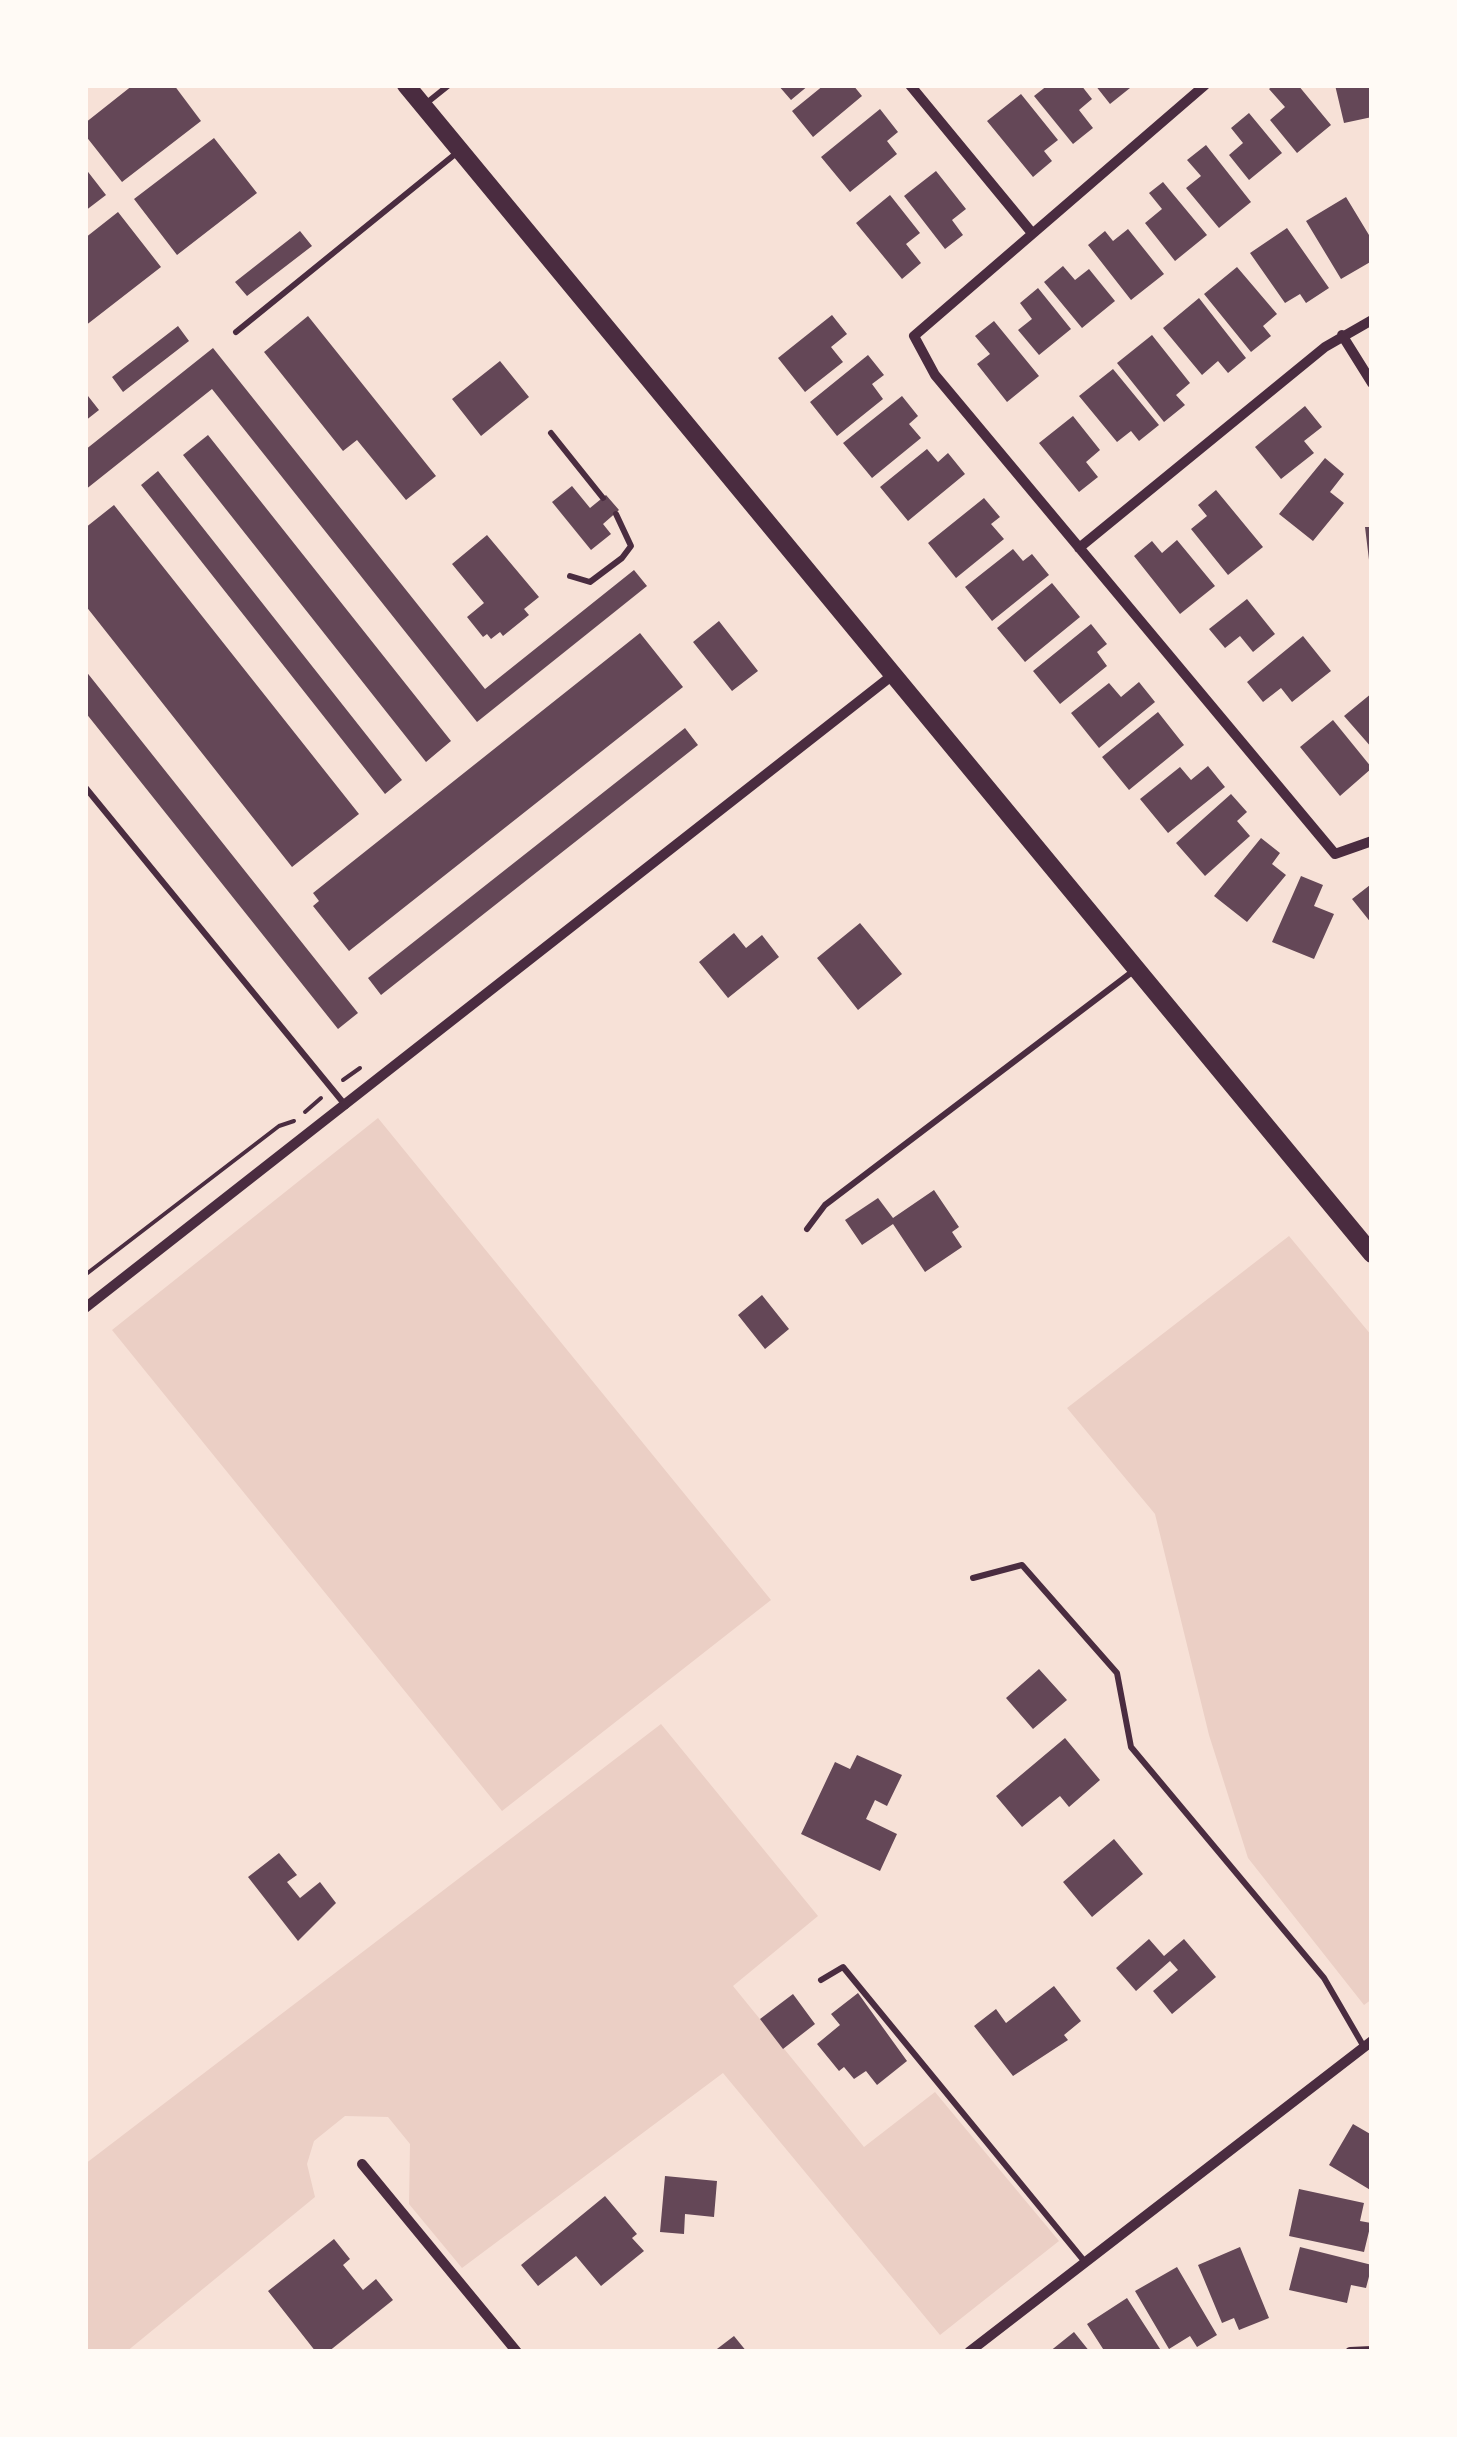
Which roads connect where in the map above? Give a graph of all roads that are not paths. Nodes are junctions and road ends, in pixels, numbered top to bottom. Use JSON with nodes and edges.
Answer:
{"nodes":[{"id":1,"x":406,"y":85,"type":"edge"},
{"id":2,"x":448,"y":85,"type":"edge"},
{"id":3,"x":910,"y":85,"type":"edge"},
{"id":4,"x":1205,"y":85,"type":"edge"},
{"id":5,"x":422,"y":106,"type":"junction"},
{"id":6,"x":460,"y":150,"type":"junction"},
{"id":7,"x":1032,"y":233,"type":"junction"},
{"id":8,"x":1372,"y":320,"type":"edge"},
{"id":9,"x":236,"y":332,"type":"dead end"},
{"id":10,"x":1342,"y":334,"type":"junction"},
{"id":11,"x":1372,"y":383,"type":"edge"},
{"id":12,"x":551,"y":433,"type":"dead end"},
{"id":13,"x":603,"y":498,"type":"dead end"},
{"id":14,"x":616,"y":514,"type":"dead end"},
{"id":15,"x":1079,"y":548,"type":"junction"},
{"id":16,"x":570,"y":576,"type":"dead end"},
{"id":17,"x":894,"y":674,"type":"junction"},
{"id":18,"x":85,"y":786,"type":"edge"},
{"id":19,"x":1372,"y":842,"type":"edge"},
{"id":20,"x":1137,"y":968,"type":"junction"},
{"id":21,"x":346,"y":1106,"type":"junction"},
{"id":22,"x":808,"y":1229,"type":"dead end"},
{"id":23,"x":1372,"y":1254,"type":"edge"},
{"id":24,"x":85,"y":1308,"type":"edge"},
{"id":25,"x":973,"y":1578,"type":"dead end"},
{"id":26,"x":821,"y":1980,"type":"dead end"},
{"id":27,"x":1368,"y":2044,"type":"edge"},
{"id":28,"x":362,"y":2164,"type":"dead end"},
{"id":29,"x":1085,"y":2262,"type":"junction"},
{"id":30,"x":516,"y":2352,"type":"edge"},
{"id":31,"x":970,"y":2352,"type":"edge"},
{"id":32,"x":1350,"y":2352,"type":"edge"},
{"id":33,"x":1372,"y":2352,"type":"edge"}],
"edges":[{"from":1,"to":5,"type":"main road"},
{"from":2,"to":5,"type":"lane"},
{"from":3,"to":7,"type":"street"},
{"from":4,"to":7,"type":"street"},
{"from":5,"to":6,"type":"main road"},
{"from":6,"to":9,"type":"lane"},
{"from":6,"to":17,"type":"main road"},
{"from":7,"to":15,"type":"street"},
{"from":8,"to":10,"type":"street"},
{"from":10,"to":11,"type":"street"},
{"from":10,"to":15,"type":"street"},
{"from":12,"to":13,"type":"lane"},
{"from":14,"to":16,"type":"lane"},
{"from":15,"to":19,"type":"street"},
{"from":17,"to":20,"type":"main road"},
{"from":17,"to":21,"type":"street"},
{"from":18,"to":21,"type":"lane"},
{"from":20,"to":22,"type":"lane"},
{"from":20,"to":23,"type":"main road"},
{"from":21,"to":24,"type":"street"},
{"from":25,"to":27,"type":"lane"},
{"from":26,"to":29,"type":"lane"},
{"from":27,"to":29,"type":"street"},
{"from":28,"to":30,"type":"street"},
{"from":29,"to":31,"type":"street"},
{"from":32,"to":33,"type":"street"}]}
